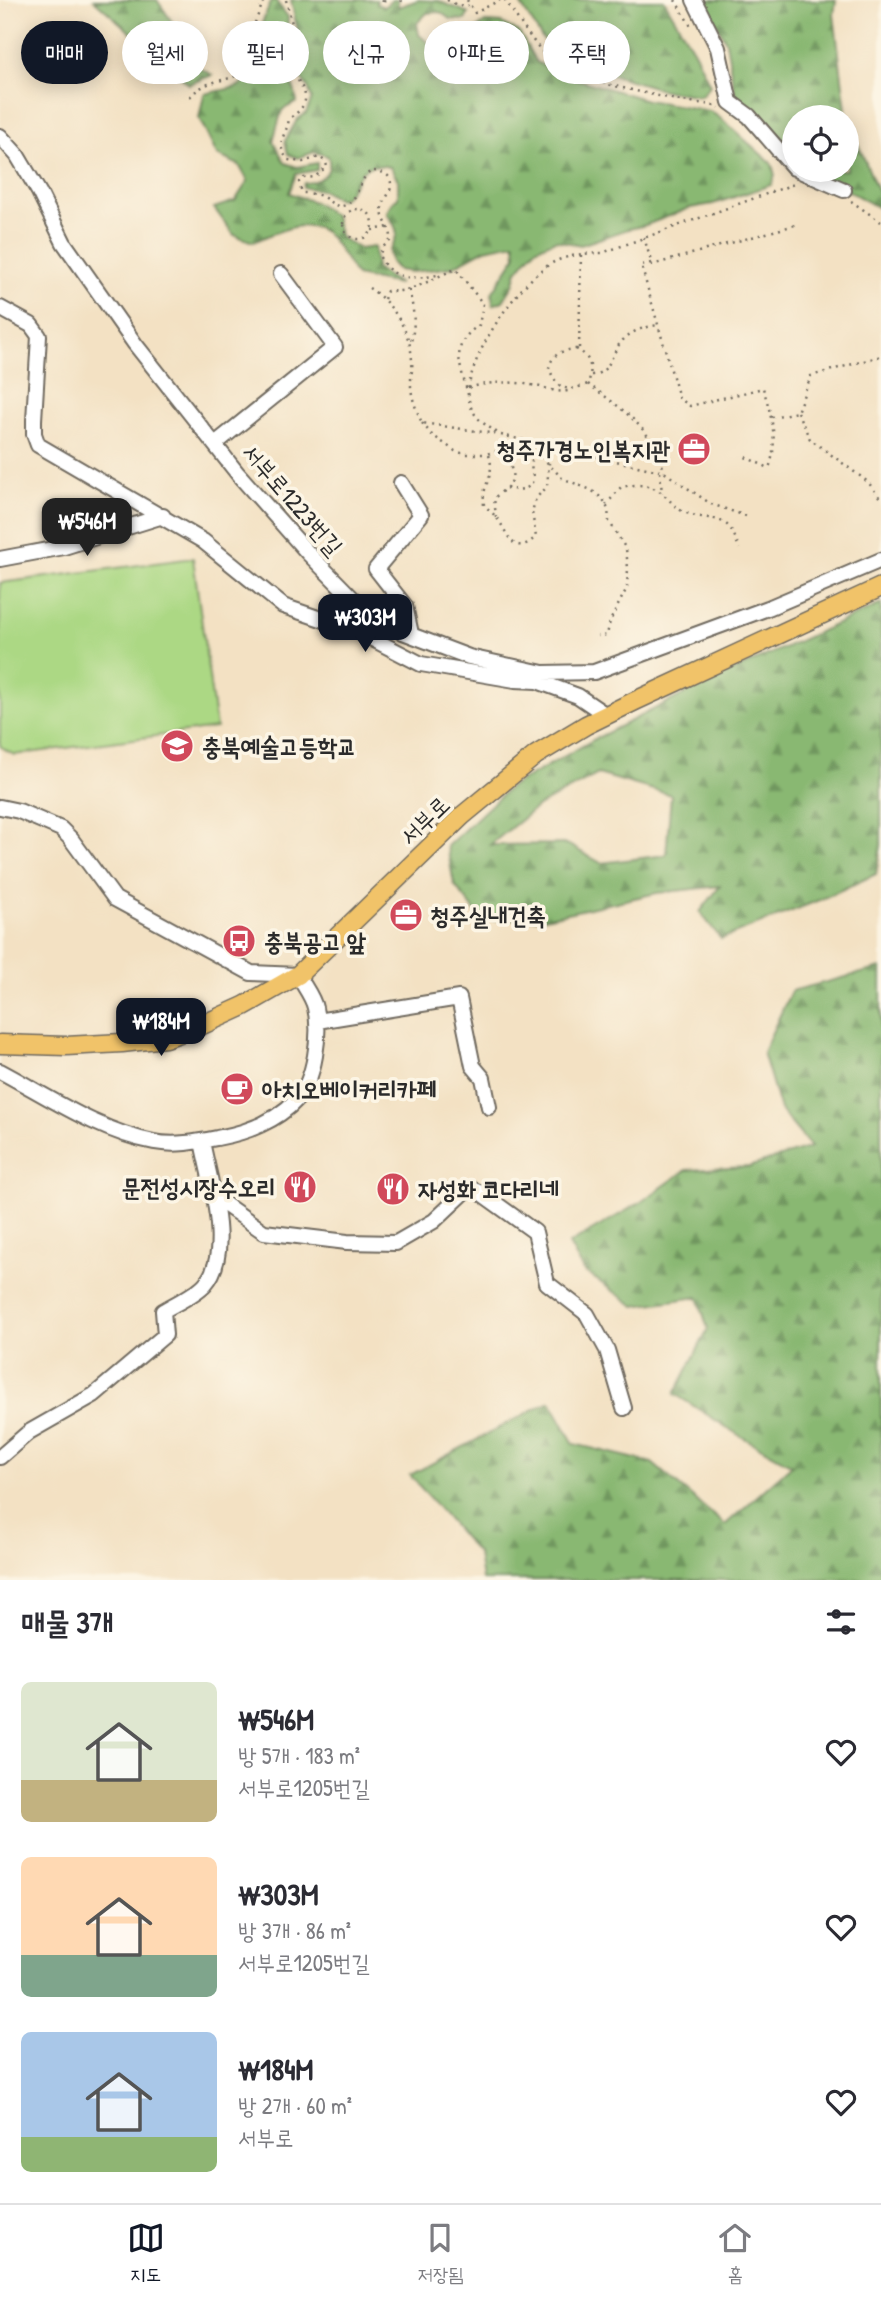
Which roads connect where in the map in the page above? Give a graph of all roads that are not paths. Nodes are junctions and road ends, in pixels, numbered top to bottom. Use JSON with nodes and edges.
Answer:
{"nodes":[{"id":1,"x":694,"y":0,"type":"edge"},
{"id":2,"x":0,"y":136,"type":"edge"},
{"id":3,"x":782,"y":158,"type":"edge"},
{"id":4,"x":815,"y":182,"type":"edge"},
{"id":5,"x":847,"y":195,"type":"road end"},
{"id":6,"x":281,"y":274,"type":"dead end"},
{"id":7,"x":0,"y":308,"type":"edge"},
{"id":8,"x":215,"y":444,"type":"junction"},
{"id":9,"x":401,"y":483,"type":"dead end"},
{"id":10,"x":163,"y":516,"type":"junction"},
{"id":11,"x":0,"y":559,"type":"edge"},
{"id":12,"x":881,"y":560,"type":"edge"},
{"id":13,"x":881,"y":587,"type":"edge"},
{"id":14,"x":411,"y":635,"type":"junction"},
{"id":15,"x":470,"y":664,"type":"junction"},
{"id":16,"x":606,"y":715,"type":"junction"},
{"id":17,"x":0,"y":807,"type":"edge"},
{"id":18,"x":298,"y":975,"type":"junction"},
{"id":19,"x":317,"y":1021,"type":"junction"},
{"id":20,"x":0,"y":1044,"type":"edge"},
{"id":21,"x":0,"y":1071,"type":"edge"},
{"id":22,"x":489,"y":1107,"type":"dead end"},
{"id":23,"x":202,"y":1141,"type":"junction"},
{"id":24,"x":213,"y":1196,"type":"junction"},
{"id":25,"x":624,"y":1408,"type":"dead end"},
{"id":26,"x":0,"y":1457,"type":"edge"}],
"edges":[{"from":1,"to":3,"type":"street"},
{"from":2,"to":8,"type":"street","name":"서부로1223번길"},
{"from":4,"to":5,"type":"street"},
{"from":6,"to":8,"type":"street"},
{"from":7,"to":10,"type":"street"},
{"from":8,"to":14,"type":"street","name":"서부로1223번길"},
{"from":9,"to":14,"type":"street"},
{"from":10,"to":11,"type":"street"},
{"from":10,"to":15,"type":"street"},
{"from":12,"to":15,"type":"street","name":"서부로1223번길"},
{"from":13,"to":16,"type":"main road","name":"서부로"},
{"from":14,"to":15,"type":"street","name":"서부로1223번길"},
{"from":15,"to":16,"type":"street"},
{"from":16,"to":18,"type":"main road","name":"서부로"},
{"from":17,"to":18,"type":"street"},
{"from":18,"to":19,"type":"street"},
{"from":18,"to":20,"type":"main road","name":"서부로"},
{"from":19,"to":22,"type":"street"},
{"from":19,"to":23,"type":"street"},
{"from":21,"to":23,"type":"street"},
{"from":23,"to":24,"type":"street"},
{"from":24,"to":25,"type":"street"},
{"from":24,"to":26,"type":"street"}]}
